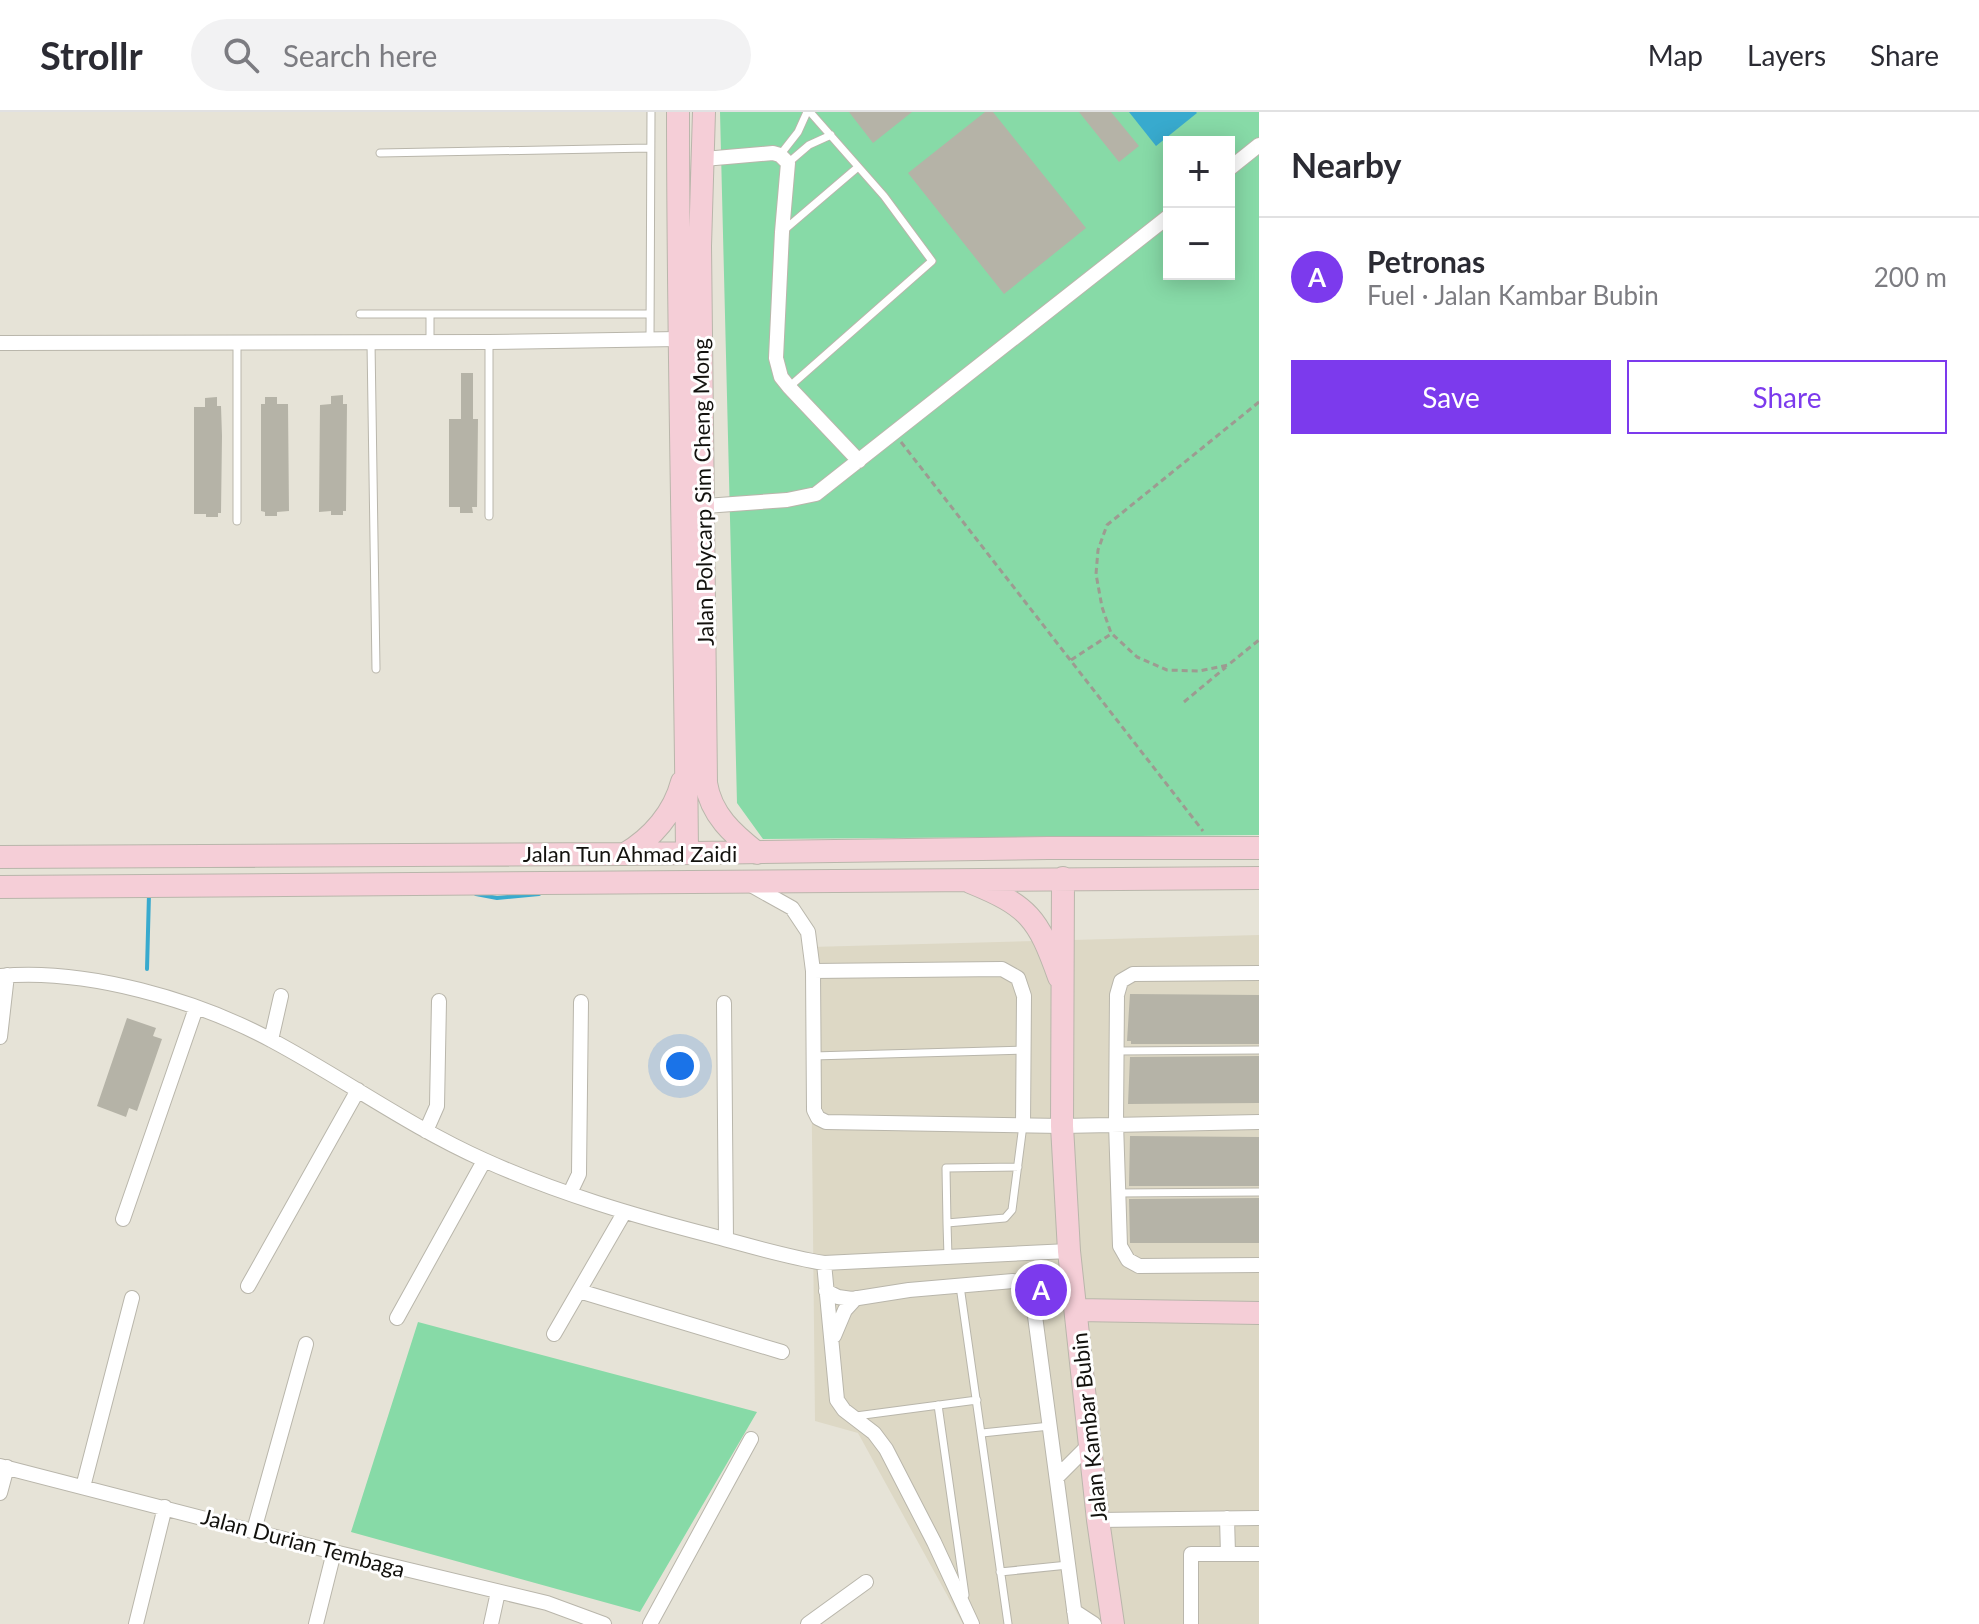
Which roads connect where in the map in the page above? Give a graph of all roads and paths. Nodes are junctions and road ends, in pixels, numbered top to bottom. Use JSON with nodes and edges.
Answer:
{"nodes":[{"id":1,"x":651,"y":112,"type":"edge"},
{"id":2,"x":678,"y":112,"type":"edge"},
{"id":3,"x":704,"y":112,"type":"edge"},
{"id":4,"x":808,"y":112,"type":"edge"},
{"id":5,"x":831,"y":135,"type":"junction"},
{"id":6,"x":1259,"y":145,"type":"edge"},
{"id":7,"x":650,"y":148,"type":"junction"},
{"id":8,"x":380,"y":153,"type":"dead end"},
{"id":9,"x":704,"y":159,"type":"junction"},
{"id":10,"x":784,"y":159,"type":"junction"},
{"id":11,"x":1235,"y":164,"type":"edge"},
{"id":12,"x":858,"y":167,"type":"junction"},
{"id":13,"x":1163,"y":221,"type":"edge"},
{"id":14,"x":782,"y":232,"type":"junction"},
{"id":15,"x":700,"y":246,"type":"junction"},
{"id":16,"x":360,"y":314,"type":"dead end"},
{"id":17,"x":430,"y":314,"type":"junction"},
{"id":18,"x":649,"y":314,"type":"junction"},
{"id":19,"x":650,"y":338,"type":"junction"},
{"id":20,"x":678,"y":339,"type":"junction"},
{"id":21,"x":430,"y":342,"type":"junction"},
{"id":22,"x":489,"y":342,"type":"junction"},
{"id":23,"x":0,"y":343,"type":"edge"},
{"id":24,"x":237,"y":343,"type":"junction"},
{"id":25,"x":371,"y":343,"type":"junction"},
{"id":26,"x":789,"y":387,"type":"junction"},
{"id":27,"x":702,"y":396,"type":"junction"},
{"id":28,"x":1259,"y":402,"type":"edge"},
{"id":29,"x":894,"y":433,"type":"junction"},
{"id":30,"x":859,"y":461,"type":"junction"},
{"id":31,"x":705,"y":506,"type":"junction"},
{"id":32,"x":489,"y":516,"type":"dead end"},
{"id":33,"x":237,"y":521,"type":"dead end"},
{"id":34,"x":685,"y":594,"type":"junction"},
{"id":35,"x":1111,"y":633,"type":"junction"},
{"id":36,"x":1259,"y":640,"type":"edge"},
{"id":37,"x":1071,"y":660,"type":"junction"},
{"id":38,"x":1228,"y":665,"type":"junction"},
{"id":39,"x":376,"y":669,"type":"dead end"},
{"id":40,"x":1184,"y":702,"type":"dead end"},
{"id":41,"x":686,"y":765,"type":"junction"},
{"id":42,"x":1216,"y":848,"type":"junction"},
{"id":43,"x":1259,"y":848,"type":"edge"},
{"id":44,"x":687,"y":853,"type":"junction"},
{"id":45,"x":757,"y":853,"type":"junction"},
{"id":46,"x":625,"y":854,"type":"junction"},
{"id":47,"x":0,"y":857,"type":"edge"},
{"id":48,"x":961,"y":878,"type":"junction"},
{"id":49,"x":1063,"y":878,"type":"junction"},
{"id":50,"x":1259,"y":878,"type":"edge"},
{"id":51,"x":745,"y":881,"type":"junction"},
{"id":52,"x":0,"y":887,"type":"edge"},
{"id":53,"x":813,"y":971,"type":"junction"},
{"id":54,"x":1259,"y":973,"type":"edge"},
{"id":55,"x":4,"y":975,"type":"edge"},
{"id":56,"x":1063,"y":990,"type":"junction"},
{"id":57,"x":281,"y":996,"type":"dead end"},
{"id":58,"x":439,"y":1001,"type":"dead end"},
{"id":59,"x":581,"y":1002,"type":"dead end"},
{"id":60,"x":724,"y":1003,"type":"dead end"},
{"id":61,"x":196,"y":1008,"type":"junction"},
{"id":62,"x":0,"y":1037,"type":"edge"},
{"id":63,"x":271,"y":1040,"type":"junction"},
{"id":64,"x":1025,"y":1050,"type":"junction"},
{"id":65,"x":1259,"y":1050,"type":"edge"},
{"id":66,"x":1117,"y":1051,"type":"junction"},
{"id":67,"x":813,"y":1056,"type":"junction"},
{"id":68,"x":358,"y":1090,"type":"junction"},
{"id":69,"x":1259,"y":1122,"type":"edge"},
{"id":70,"x":1116,"y":1123,"type":"junction"},
{"id":71,"x":1023,"y":1125,"type":"junction"},
{"id":72,"x":1062,"y":1126,"type":"junction"},
{"id":73,"x":426,"y":1131,"type":"junction"},
{"id":74,"x":484,"y":1161,"type":"junction"},
{"id":75,"x":1018,"y":1167,"type":"junction"},
{"id":76,"x":1259,"y":1192,"type":"edge"},
{"id":77,"x":570,"y":1193,"type":"junction"},
{"id":78,"x":1118,"y":1193,"type":"junction"},
{"id":79,"x":624,"y":1213,"type":"junction"},
{"id":80,"x":123,"y":1219,"type":"dead end"},
{"id":81,"x":947,"y":1223,"type":"junction"},
{"id":82,"x":726,"y":1239,"type":"junction"},
{"id":83,"x":1069,"y":1251,"type":"junction"},
{"id":84,"x":948,"y":1257,"type":"junction"},
{"id":85,"x":824,"y":1263,"type":"junction"},
{"id":86,"x":1259,"y":1265,"type":"edge"},
{"id":87,"x":248,"y":1286,"type":"dead end"},
{"id":88,"x":960,"y":1286,"type":"junction"},
{"id":89,"x":579,"y":1291,"type":"junction"},
{"id":90,"x":826,"y":1291,"type":"junction"},
{"id":91,"x":132,"y":1298,"type":"dead end"},
{"id":92,"x":856,"y":1298,"type":"junction"},
{"id":93,"x":1077,"y":1310,"type":"junction"},
{"id":94,"x":1259,"y":1313,"type":"edge"},
{"id":95,"x":397,"y":1318,"type":"dead end"},
{"id":96,"x":554,"y":1334,"type":"dead end"},
{"id":97,"x":832,"y":1340,"type":"junction"},
{"id":98,"x":306,"y":1344,"type":"dead end"},
{"id":99,"x":782,"y":1352,"type":"dead end"},
{"id":100,"x":977,"y":1400,"type":"junction"},
{"id":101,"x":938,"y":1405,"type":"junction"},
{"id":102,"x":853,"y":1416,"type":"junction"},
{"id":103,"x":1050,"y":1426,"type":"junction"},
{"id":104,"x":982,"y":1433,"type":"junction"},
{"id":105,"x":751,"y":1439,"type":"dead end"},
{"id":106,"x":1090,"y":1444,"type":"junction"},
{"id":107,"x":3,"y":1466,"type":"edge"},
{"id":108,"x":1057,"y":1477,"type":"junction"},
{"id":109,"x":83,"y":1487,"type":"junction"},
{"id":110,"x":0,"y":1493,"type":"edge"},
{"id":111,"x":165,"y":1507,"type":"junction"},
{"id":112,"x":1227,"y":1518,"type":"junction"},
{"id":113,"x":1259,"y":1518,"type":"edge"},
{"id":114,"x":1098,"y":1520,"type":"junction"},
{"id":115,"x":254,"y":1530,"type":"junction"},
{"id":116,"x":334,"y":1552,"type":"junction"},
{"id":117,"x":1228,"y":1554,"type":"junction"},
{"id":118,"x":1259,"y":1554,"type":"edge"},
{"id":119,"x":1068,"y":1565,"type":"junction"},
{"id":120,"x":1000,"y":1572,"type":"junction"},
{"id":121,"x":866,"y":1582,"type":"dead end"},
{"id":122,"x":498,"y":1592,"type":"junction"},
{"id":123,"x":1075,"y":1617,"type":"edge"},
{"id":124,"x":970,"y":1619,"type":"edge"},
{"id":125,"x":136,"y":1624,"type":"edge"},
{"id":126,"x":316,"y":1624,"type":"edge"},
{"id":127,"x":491,"y":1624,"type":"edge"},
{"id":128,"x":604,"y":1624,"type":"edge"},
{"id":129,"x":650,"y":1624,"type":"edge"},
{"id":130,"x":808,"y":1624,"type":"edge"},
{"id":131,"x":1008,"y":1624,"type":"edge"},
{"id":132,"x":1094,"y":1624,"type":"edge"},
{"id":133,"x":1113,"y":1624,"type":"edge"},
{"id":134,"x":1191,"y":1624,"type":"edge"}],
"edges":[{"from":1,"to":7,"type":"lane"},
{"from":2,"to":20,"type":"street","name":"Jalan Polycarp Sim Cheng Mong"},
{"from":3,"to":9,"type":"street","name":"Jalan Polycarp Sim Cheng Mong"},
{"from":4,"to":5,"type":"lane"},
{"from":4,"to":10,"type":"lane"},
{"from":5,"to":10,"type":"lane"},
{"from":5,"to":12,"type":"lane"},
{"from":6,"to":11,"type":"street"},
{"from":7,"to":8,"type":"lane"},
{"from":7,"to":18,"type":"lane"},
{"from":9,"to":10,"type":"street"},
{"from":9,"to":15,"type":"street","name":"Jalan Polycarp Sim Cheng Mong"},
{"from":10,"to":14,"type":"street"},
{"from":12,"to":14,"type":"lane"},
{"from":12,"to":26,"type":"lane"},
{"from":13,"to":29,"type":"street"},
{"from":14,"to":26,"type":"street"},
{"from":15,"to":20,"type":"street"},
{"from":15,"to":27,"type":"street","name":"Jalan Polycarp Sim Cheng Mong"},
{"from":16,"to":17,"type":"lane"},
{"from":17,"to":18,"type":"lane"},
{"from":17,"to":21,"type":"lane"},
{"from":18,"to":19,"type":"lane"},
{"from":19,"to":20,"type":"street"},
{"from":19,"to":22,"type":"street"},
{"from":20,"to":27,"type":"street"},
{"from":20,"to":34,"type":"street","name":"Jalan Polycarp Sim Cheng Mong"},
{"from":21,"to":22,"type":"street"},
{"from":21,"to":25,"type":"street"},
{"from":22,"to":32,"type":"lane"},
{"from":23,"to":24,"type":"street"},
{"from":24,"to":25,"type":"street"},
{"from":24,"to":33,"type":"lane"},
{"from":25,"to":39,"type":"lane"},
{"from":26,"to":30,"type":"street"},
{"from":27,"to":31,"type":"street","name":"Jalan Polycarp Sim Cheng Mong"},
{"from":28,"to":35,"type":"path"},
{"from":29,"to":30,"type":"street"},
{"from":29,"to":37,"type":"path"},
{"from":30,"to":31,"type":"street"},
{"from":31,"to":34,"type":"street"},
{"from":31,"to":45,"type":"street","name":"Jalan Polycarp Sim Cheng Mong"},
{"from":34,"to":41,"type":"street","name":"Jalan Polycarp Sim Cheng Mong"},
{"from":35,"to":37,"type":"path"},
{"from":35,"to":38,"type":"path"},
{"from":36,"to":38,"type":"path"},
{"from":37,"to":42,"type":"path"},
{"from":38,"to":40,"type":"path"},
{"from":41,"to":44,"type":"street","name":"Jalan Polycarp Sim Cheng Mong"},
{"from":41,"to":46,"type":"street"},
{"from":42,"to":43,"type":"street","name":"Jalan Tun Ahmad Zaidi"},
{"from":42,"to":45,"type":"street","name":"Jalan Tun Ahmad Zaidi"},
{"from":44,"to":45,"type":"street","name":"Jalan Tun Ahmad Zaidi"},
{"from":44,"to":46,"type":"street","name":"Jalan Tun Ahmad Zaidi"},
{"from":46,"to":47,"type":"street","name":"Jalan Tun Ahmad Zaidi"},
{"from":48,"to":49,"type":"street","name":"Jalan Tun Ahmad Zaidi"},
{"from":48,"to":51,"type":"street","name":"Jalan Tun Ahmad Zaidi"},
{"from":48,"to":56,"type":"street"},
{"from":49,"to":50,"type":"street","name":"Jalan Tun Ahmad Zaidi"},
{"from":49,"to":56,"type":"street","name":"Jalan Kambar Bubin"},
{"from":51,"to":52,"type":"street","name":"Jalan Tun Ahmad Zaidi"},
{"from":51,"to":53,"type":"street"},
{"from":53,"to":64,"type":"street"},
{"from":53,"to":67,"type":"street"},
{"from":54,"to":66,"type":"street"},
{"from":55,"to":61,"type":"street"},
{"from":55,"to":62,"type":"street"},
{"from":56,"to":72,"type":"street","name":"Jalan Kambar Bubin"},
{"from":57,"to":63,"type":"street"},
{"from":58,"to":73,"type":"street"},
{"from":59,"to":77,"type":"street"},
{"from":60,"to":82,"type":"street"},
{"from":61,"to":63,"type":"street"},
{"from":61,"to":80,"type":"street"},
{"from":63,"to":68,"type":"street"},
{"from":64,"to":67,"type":"lane"},
{"from":64,"to":71,"type":"street"},
{"from":65,"to":66,"type":"lane"},
{"from":66,"to":70,"type":"street"},
{"from":67,"to":71,"type":"street"},
{"from":68,"to":73,"type":"street"},
{"from":68,"to":87,"type":"street"},
{"from":69,"to":70,"type":"street"},
{"from":70,"to":72,"type":"street"},
{"from":70,"to":78,"type":"street"},
{"from":71,"to":72,"type":"street"},
{"from":71,"to":75,"type":"lane"},
{"from":72,"to":83,"type":"street","name":"Jalan Kambar Bubin"},
{"from":73,"to":74,"type":"street"},
{"from":74,"to":77,"type":"street"},
{"from":74,"to":95,"type":"street"},
{"from":75,"to":81,"type":"lane"},
{"from":75,"to":81,"type":"lane"},
{"from":76,"to":78,"type":"lane"},
{"from":77,"to":79,"type":"street"},
{"from":78,"to":86,"type":"street"},
{"from":79,"to":82,"type":"street"},
{"from":79,"to":89,"type":"street"},
{"from":81,"to":84,"type":"lane"},
{"from":82,"to":85,"type":"street"},
{"from":83,"to":84,"type":"street"},
{"from":83,"to":93,"type":"street","name":"Jalan Kambar Bubin"},
{"from":84,"to":85,"type":"street"},
{"from":85,"to":90,"type":"street"},
{"from":88,"to":92,"type":"street"},
{"from":88,"to":100,"type":"lane"},
{"from":88,"to":103,"type":"street"},
{"from":89,"to":96,"type":"street"},
{"from":89,"to":99,"type":"street"},
{"from":90,"to":92,"type":"street"},
{"from":90,"to":97,"type":"street"},
{"from":91,"to":109,"type":"street"},
{"from":92,"to":97,"type":"street"},
{"from":93,"to":94,"type":"street"},
{"from":93,"to":106,"type":"street","name":"Jalan Kambar Bubin"},
{"from":97,"to":102,"type":"street"},
{"from":98,"to":115,"type":"street"},
{"from":100,"to":101,"type":"lane"},
{"from":100,"to":104,"type":"lane"},
{"from":101,"to":102,"type":"lane"},
{"from":101,"to":124,"type":"lane"},
{"from":102,"to":124,"type":"street"},
{"from":103,"to":104,"type":"lane"},
{"from":103,"to":108,"type":"street"},
{"from":104,"to":120,"type":"lane"},
{"from":105,"to":129,"type":"street"},
{"from":106,"to":108,"type":"street"},
{"from":106,"to":114,"type":"street","name":"Jalan Kambar Bubin"},
{"from":107,"to":109,"type":"street","name":"Jalan Durian Tembaga"},
{"from":107,"to":110,"type":"street"},
{"from":108,"to":119,"type":"street"},
{"from":109,"to":111,"type":"street","name":"Jalan Durian Tembaga"},
{"from":111,"to":115,"type":"street","name":"Jalan Durian Tembaga"},
{"from":111,"to":125,"type":"street"},
{"from":112,"to":113,"type":"street"},
{"from":112,"to":114,"type":"street"},
{"from":112,"to":117,"type":"street"},
{"from":114,"to":133,"type":"street","name":"Jalan Kambar Bubin"},
{"from":115,"to":116,"type":"street","name":"Jalan Durian Tembaga"},
{"from":116,"to":122,"type":"street","name":"Jalan Durian Tembaga"},
{"from":116,"to":126,"type":"street"},
{"from":117,"to":118,"type":"street"},
{"from":117,"to":134,"type":"street"},
{"from":119,"to":120,"type":"lane"},
{"from":119,"to":123,"type":"street"},
{"from":120,"to":131,"type":"lane"},
{"from":121,"to":130,"type":"street"},
{"from":122,"to":127,"type":"street"},
{"from":122,"to":128,"type":"street","name":"Jalan Durian Tembaga"},
{"from":123,"to":132,"type":"street"}]}
